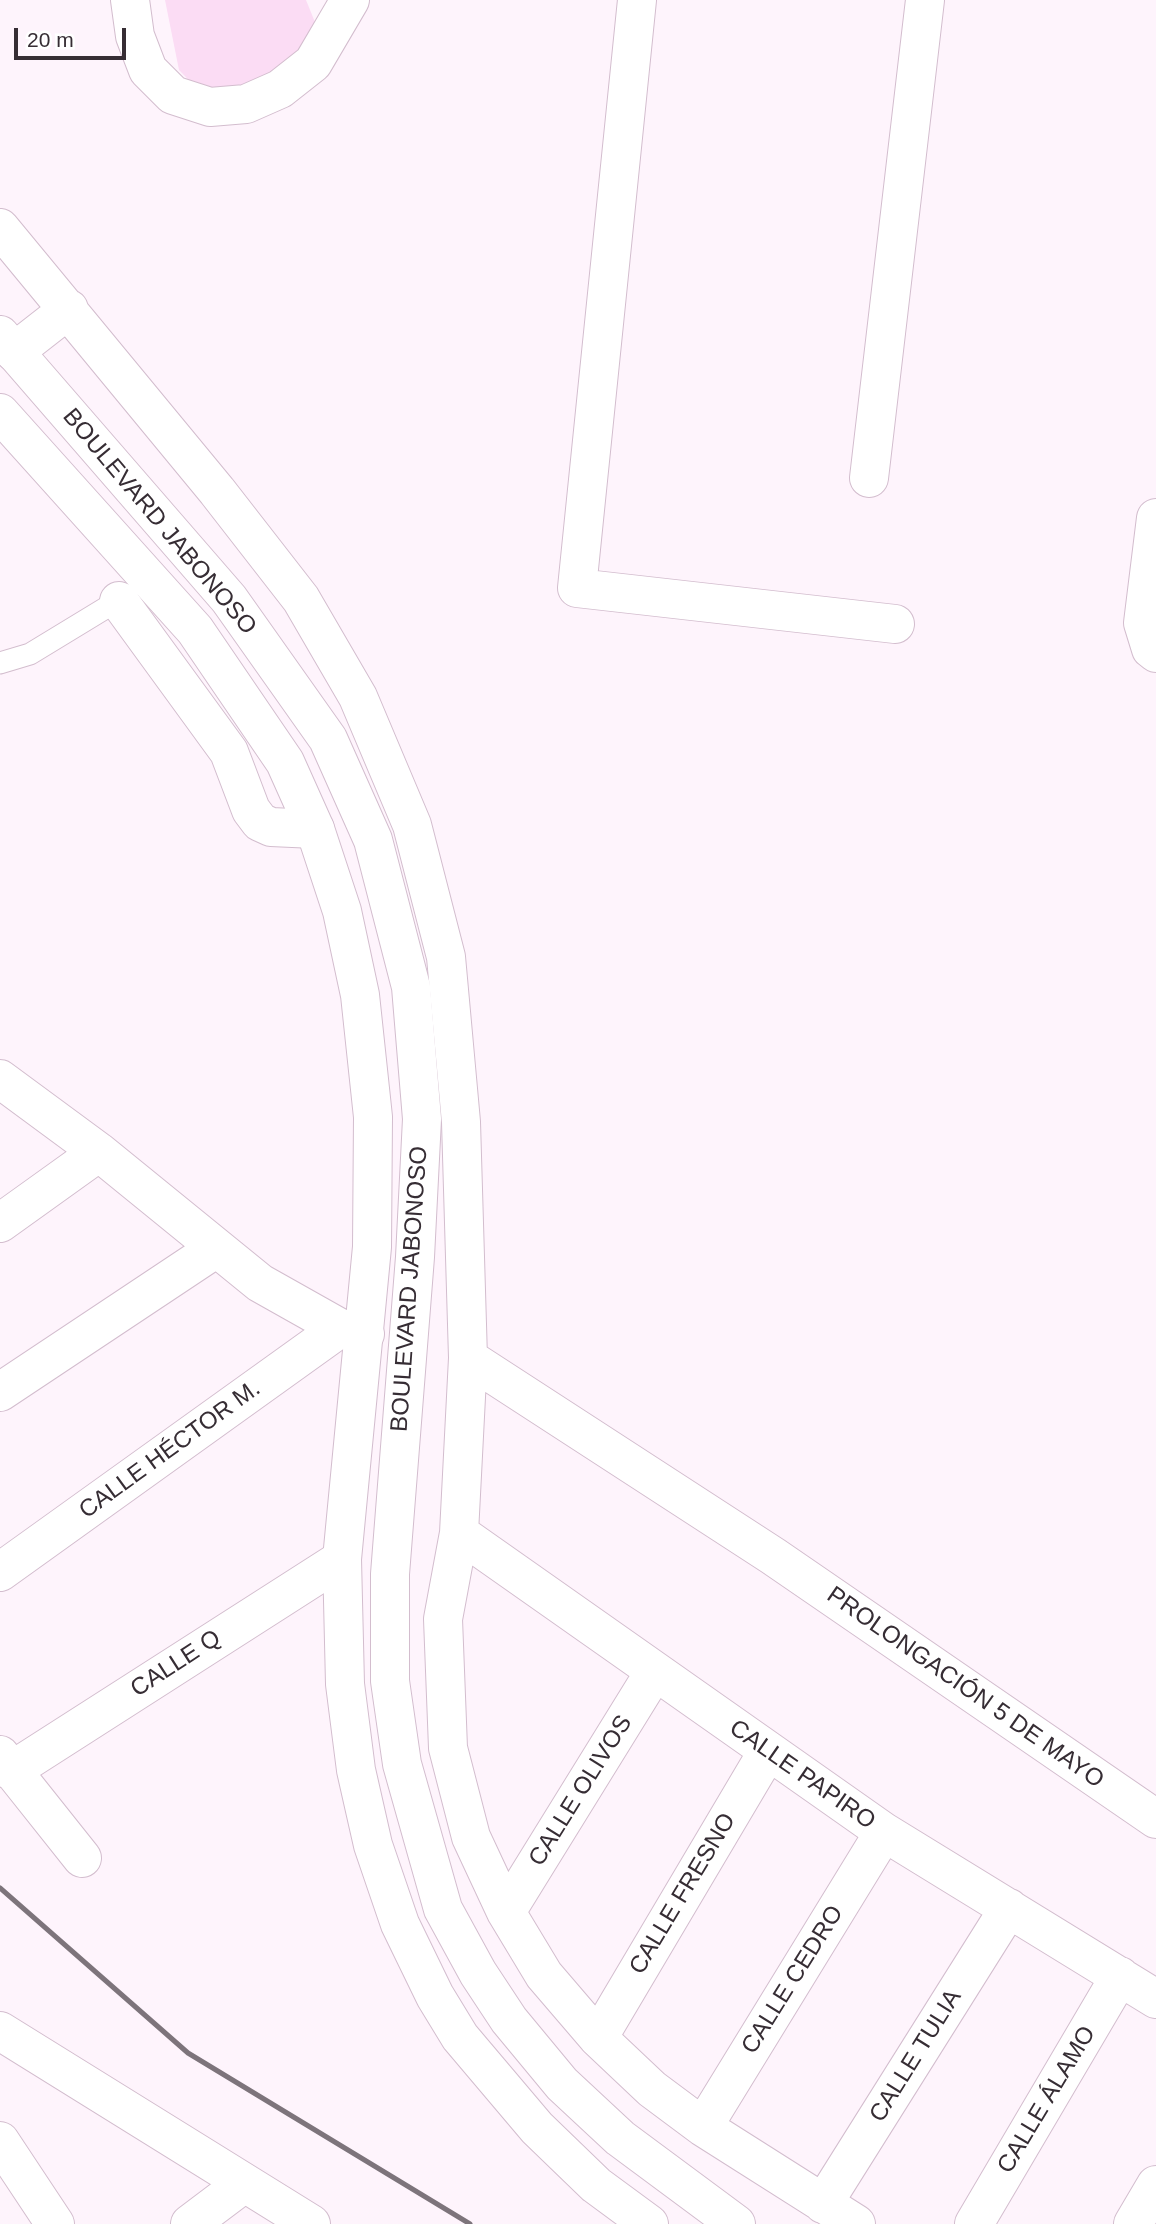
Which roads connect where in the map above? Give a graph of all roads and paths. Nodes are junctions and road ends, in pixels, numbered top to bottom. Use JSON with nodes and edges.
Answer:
{"nodes":[{"id":1,"x":130,"y":0,"type":"edge"},
{"id":2,"x":350,"y":0,"type":"edge"},
{"id":3,"x":637,"y":0,"type":"edge"},
{"id":4,"x":925,"y":0,"type":"edge"},
{"id":5,"x":0,"y":228,"type":"edge"},
{"id":6,"x":69,"y":309,"type":"junction"},
{"id":7,"x":5,"y":349,"type":"edge"},
{"id":8,"x":0,"y":413,"type":"edge"},
{"id":9,"x":869,"y":478,"type":"dead end"},
{"id":10,"x":1156,"y":518,"type":"edge"},
{"id":11,"x":149,"y":578,"type":"junction"},
{"id":12,"x":119,"y":601,"type":"junction"},
{"id":13,"x":895,"y":624,"type":"dead end"},
{"id":14,"x":1154,"y":651,"type":"edge"},
{"id":15,"x":0,"y":663,"type":"edge"},
{"id":16,"x":315,"y":829,"type":"junction"},
{"id":17,"x":0,"y":1079,"type":"edge"},
{"id":18,"x":99,"y":1152,"type":"junction"},
{"id":19,"x":0,"y":1223,"type":"edge"},
{"id":20,"x":215,"y":1250,"type":"junction"},
{"id":21,"x":353,"y":1331,"type":"junction"},
{"id":22,"x":468,"y":1357,"type":"junction"},
{"id":23,"x":0,"y":1392,"type":"edge"},
{"id":24,"x":459,"y":1533,"type":"junction"},
{"id":25,"x":342,"y":1559,"type":"junction"},
{"id":26,"x":0,"y":1572,"type":"edge"},
{"id":27,"x":655,"y":1671,"type":"junction"},
{"id":28,"x":768,"y":1751,"type":"junction"},
{"id":29,"x":6,"y":1763,"type":"edge"},
{"id":30,"x":1156,"y":1819,"type":"edge"},
{"id":31,"x":884,"y":1832,"type":"junction"},
{"id":32,"x":82,"y":1858,"type":"dead end"},
{"id":33,"x":1009,"y":1908,"type":"junction"},
{"id":34,"x":506,"y":1912,"type":"junction"},
{"id":35,"x":1120,"y":1976,"type":"junction"},
{"id":36,"x":1156,"y":1999,"type":"edge"},
{"id":37,"x":0,"y":2031,"type":"edge"},
{"id":38,"x":598,"y":2038,"type":"junction"},
{"id":39,"x":703,"y":2127,"type":"junction"},
{"id":40,"x":0,"y":2141,"type":"edge"},
{"id":41,"x":243,"y":2184,"type":"junction"},
{"id":42,"x":1156,"y":2185,"type":"edge"},
{"id":43,"x":823,"y":2204,"type":"junction"},
{"id":44,"x":55,"y":2224,"type":"edge"},
{"id":45,"x":190,"y":2224,"type":"edge"},
{"id":46,"x":311,"y":2224,"type":"edge"},
{"id":47,"x":649,"y":2224,"type":"edge"},
{"id":48,"x":736,"y":2224,"type":"edge"},
{"id":49,"x":856,"y":2224,"type":"edge"},
{"id":50,"x":974,"y":2224,"type":"edge"},
{"id":51,"x":1133,"y":2224,"type":"edge"}],
"edges":[{"from":1,"to":2,"type":"street"},
{"from":3,"to":13,"type":"street"},
{"from":4,"to":9,"type":"street"},
{"from":5,"to":6,"type":"street"},
{"from":6,"to":7,"type":"street"},
{"from":6,"to":22,"type":"street"},
{"from":7,"to":48,"type":"street","name":"BOULEVARD JABONOSO"},
{"from":8,"to":11,"type":"street","name":"BOULEVARD JABONOSO"},
{"from":10,"to":14,"type":"street"},
{"from":11,"to":12,"type":"lane"},
{"from":11,"to":16,"type":"street","name":"BOULEVARD JABONOSO"},
{"from":12,"to":15,"type":"lane"},
{"from":12,"to":16,"type":"street"},
{"from":16,"to":21,"type":"street","name":"BOULEVARD JABONOSO"},
{"from":17,"to":18,"type":"street"},
{"from":18,"to":19,"type":"street"},
{"from":18,"to":20,"type":"street"},
{"from":20,"to":21,"type":"street"},
{"from":20,"to":23,"type":"street"},
{"from":21,"to":25,"type":"street","name":"BOULEVARD JABONOSO"},
{"from":21,"to":26,"type":"street","name":"CALLE HÉCTOR M."},
{"from":22,"to":24,"type":"street"},
{"from":22,"to":30,"type":"street","name":"PROLONGACIÓN 5 DE MAYO"},
{"from":24,"to":27,"type":"street","name":"CALLE PAPIRO"},
{"from":24,"to":34,"type":"street"},
{"from":25,"to":29,"type":"street","name":"CALLE Q"},
{"from":25,"to":47,"type":"street","name":"BOULEVARD JABONOSO"},
{"from":27,"to":28,"type":"street","name":"CALLE PAPIRO"},
{"from":27,"to":34,"type":"street","name":"CALLE OLIVOS"},
{"from":28,"to":31,"type":"street","name":"CALLE PAPIRO"},
{"from":28,"to":38,"type":"street","name":"CALLE FRESNO"},
{"from":29,"to":32,"type":"street"},
{"from":31,"to":33,"type":"street","name":"CALLE PAPIRO"},
{"from":31,"to":39,"type":"street","name":"CALLE CEDRO"},
{"from":33,"to":35,"type":"street","name":"CALLE PAPIRO"},
{"from":33,"to":43,"type":"street","name":"CALLE TULIA"},
{"from":34,"to":38,"type":"street"},
{"from":35,"to":36,"type":"street","name":"CALLE PAPIRO"},
{"from":35,"to":50,"type":"street","name":"CALLE ÁLAMO"},
{"from":37,"to":41,"type":"street"},
{"from":38,"to":39,"type":"street"},
{"from":39,"to":43,"type":"street"},
{"from":40,"to":44,"type":"street"},
{"from":41,"to":45,"type":"street"},
{"from":41,"to":46,"type":"street"},
{"from":42,"to":51,"type":"street"},
{"from":43,"to":49,"type":"street"}]}
